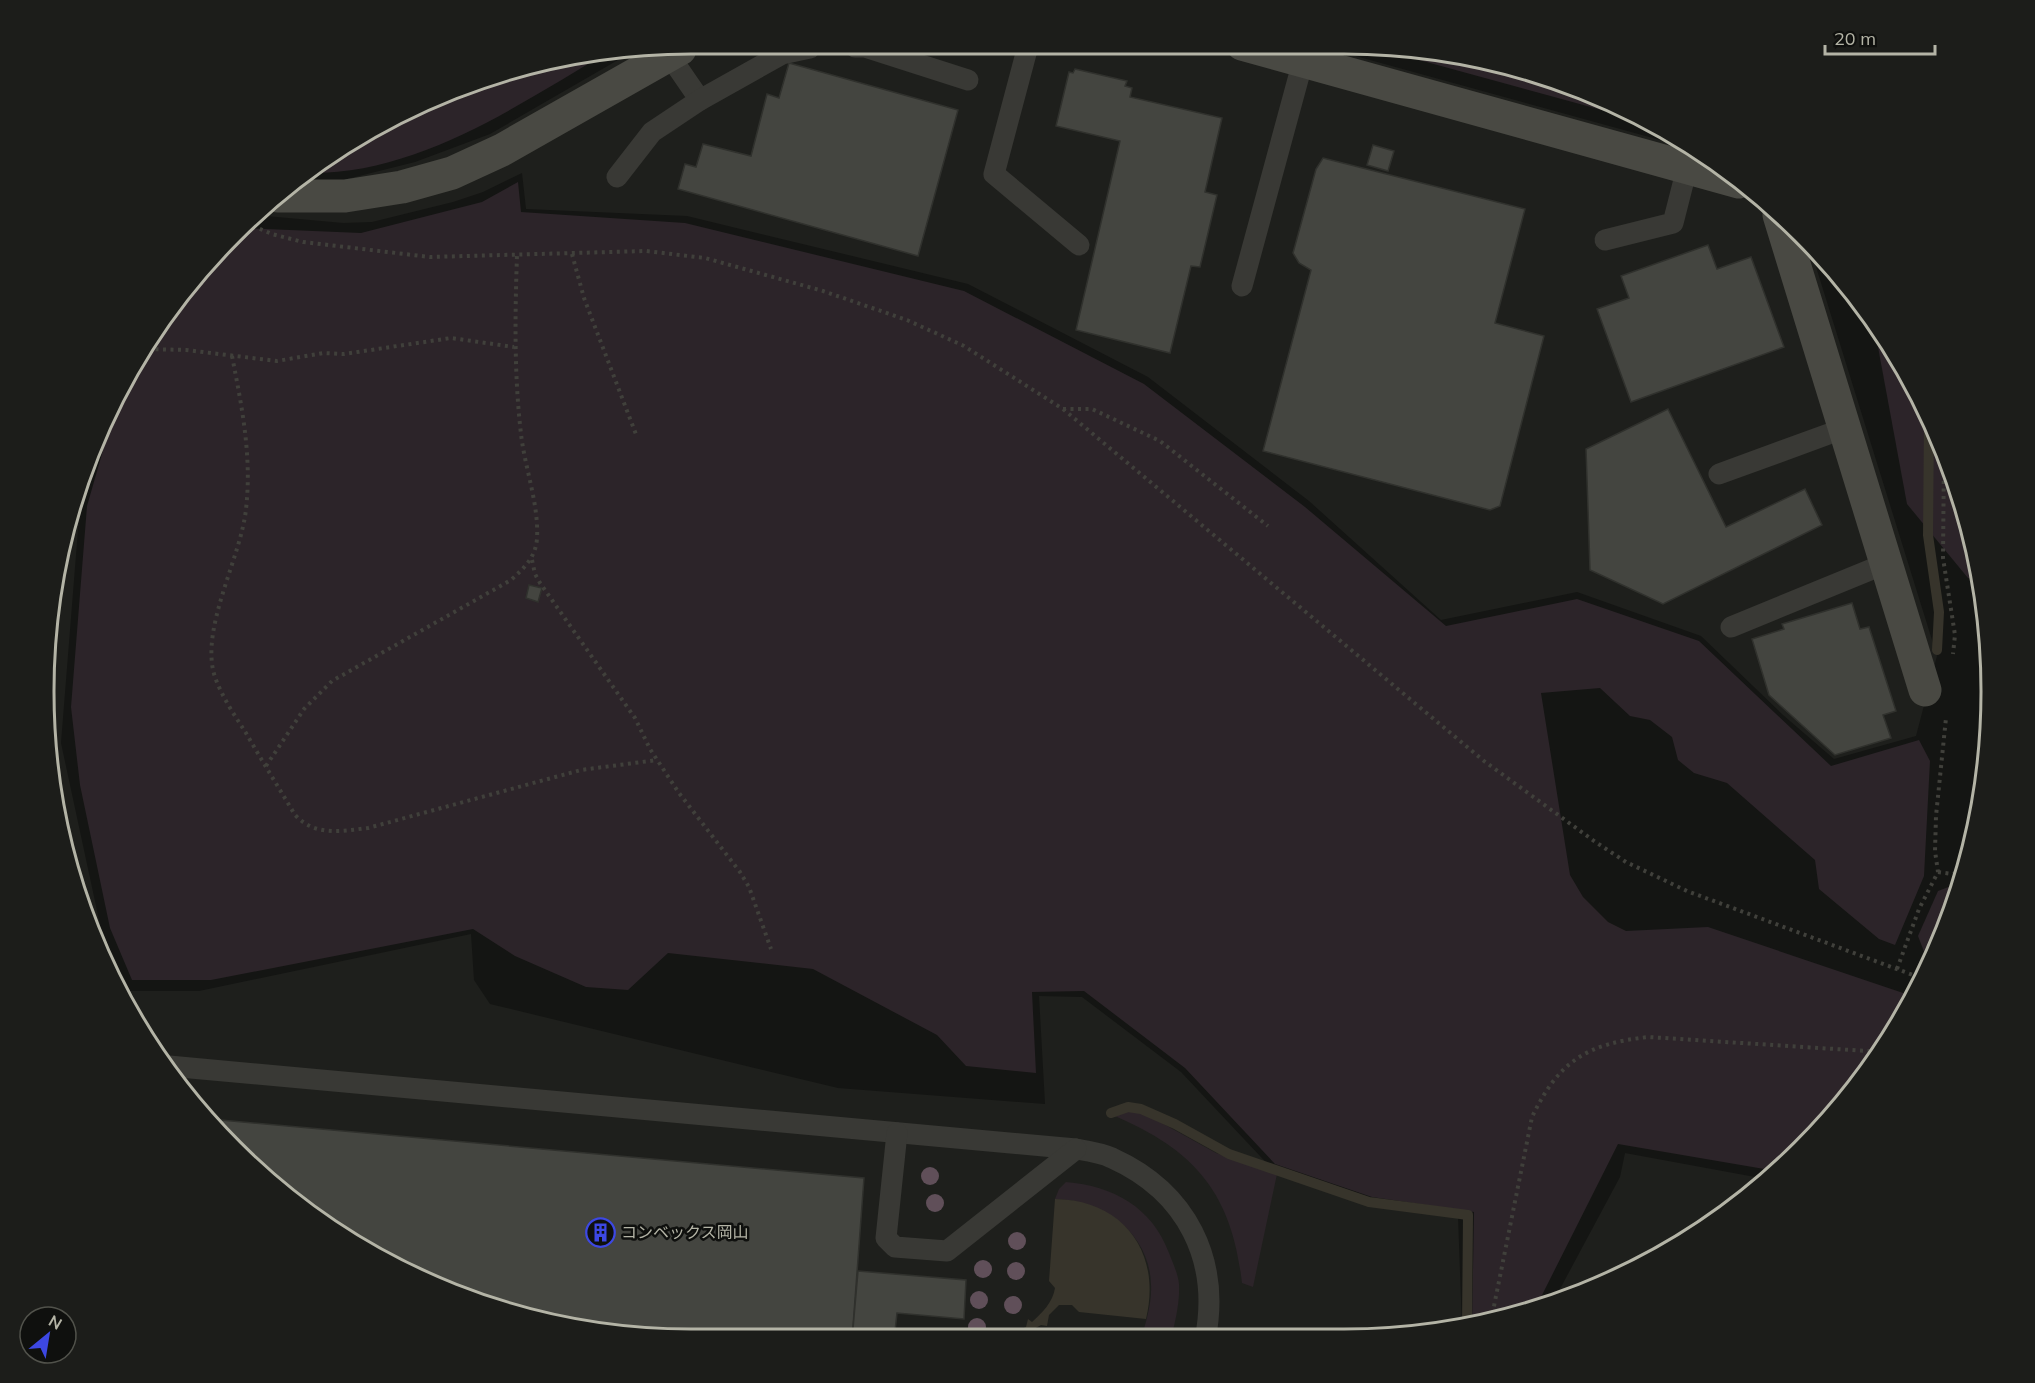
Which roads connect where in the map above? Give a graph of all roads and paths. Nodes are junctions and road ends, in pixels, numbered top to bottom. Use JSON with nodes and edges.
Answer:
{"nodes":[{"id":1,"x":675,"y":54,"type":"edge"},
{"id":2,"x":783,"y":54,"type":"edge"},
{"id":3,"x":887,"y":54,"type":"edge"},
{"id":4,"x":1026,"y":54,"type":"edge"},
{"id":5,"x":1278,"y":54,"type":"edge"},
{"id":6,"x":670,"y":55,"type":"edge"},
{"id":7,"x":1303,"y":61,"type":"junction"},
{"id":8,"x":968,"y":80,"type":"dead end"},
{"id":9,"x":700,"y":100,"type":"junction"},
{"id":10,"x":1687,"y":168,"type":"junction"},
{"id":11,"x":617,"y":177,"type":"dead end"},
{"id":12,"x":1719,"y":177,"type":"edge"},
{"id":13,"x":291,"y":196,"type":"edge"},
{"id":14,"x":255,"y":227,"type":"edge"},
{"id":15,"x":1784,"y":231,"type":"edge"},
{"id":16,"x":1605,"y":240,"type":"dead end"},
{"id":17,"x":1079,"y":245,"type":"dead end"},
{"id":18,"x":572,"y":254,"type":"junction"},
{"id":19,"x":517,"y":255,"type":"junction"},
{"id":20,"x":1242,"y":286,"type":"dead end"},
{"id":21,"x":514,"y":347,"type":"junction"},
{"id":22,"x":153,"y":349,"type":"edge"},
{"id":23,"x":232,"y":356,"type":"junction"},
{"id":24,"x":1063,"y":409,"type":"junction"},
{"id":25,"x":1845,"y":428,"type":"junction"},
{"id":26,"x":637,"y":437,"type":"dead end"},
{"id":27,"x":1719,"y":474,"type":"dead end"},
{"id":28,"x":1268,"y":526,"type":"dead end"},
{"id":29,"x":532,"y":560,"type":"junction"},
{"id":30,"x":1887,"y":563,"type":"junction"},
{"id":31,"x":1731,"y":627,"type":"dead end"},
{"id":32,"x":1925,"y":690,"type":"dead end"},
{"id":33,"x":657,"y":760,"type":"junction"},
{"id":34,"x":266,"y":766,"type":"junction"},
{"id":35,"x":1938,"y":872,"type":"dead end"},
{"id":36,"x":1954,"y":874,"type":"edge"},
{"id":37,"x":771,"y":949,"type":"dead end"},
{"id":38,"x":1914,"y":975,"type":"edge"},
{"id":39,"x":1870,"y":1051,"type":"edge"},
{"id":40,"x":176,"y":1067,"type":"edge"},
{"id":41,"x":897,"y":1132,"type":"junction"},
{"id":42,"x":1076,"y":1149,"type":"junction"},
{"id":43,"x":1493,"y":1311,"type":"edge"},
{"id":44,"x":1207,"y":1329,"type":"edge"}],
"edges":[{"from":1,"to":9,"type":"lane"},
{"from":2,"to":9,"type":"lane"},
{"from":3,"to":8,"type":"lane"},
{"from":4,"to":17,"type":"lane"},
{"from":5,"to":7,"type":"street"},
{"from":6,"to":13,"type":"street"},
{"from":7,"to":10,"type":"street"},
{"from":7,"to":20,"type":"lane"},
{"from":9,"to":11,"type":"lane"},
{"from":10,"to":12,"type":"street"},
{"from":10,"to":16,"type":"lane"},
{"from":14,"to":19,"type":"path"},
{"from":15,"to":25,"type":"street"},
{"from":18,"to":19,"type":"path"},
{"from":18,"to":24,"type":"path"},
{"from":18,"to":26,"type":"path"},
{"from":19,"to":21,"type":"path"},
{"from":21,"to":23,"type":"path"},
{"from":21,"to":29,"type":"path"},
{"from":22,"to":23,"type":"path"},
{"from":23,"to":34,"type":"path"},
{"from":24,"to":28,"type":"path"},
{"from":24,"to":38,"type":"path"},
{"from":25,"to":27,"type":"lane"},
{"from":25,"to":30,"type":"street"},
{"from":29,"to":33,"type":"path"},
{"from":29,"to":34,"type":"path"},
{"from":30,"to":31,"type":"lane"},
{"from":30,"to":32,"type":"street"},
{"from":33,"to":34,"type":"path"},
{"from":33,"to":37,"type":"path"},
{"from":35,"to":36,"type":"path"},
{"from":39,"to":43,"type":"path"},
{"from":40,"to":41,"type":"lane"},
{"from":41,"to":42,"type":"lane"},
{"from":41,"to":42,"type":"lane"},
{"from":42,"to":44,"type":"lane"}]}
